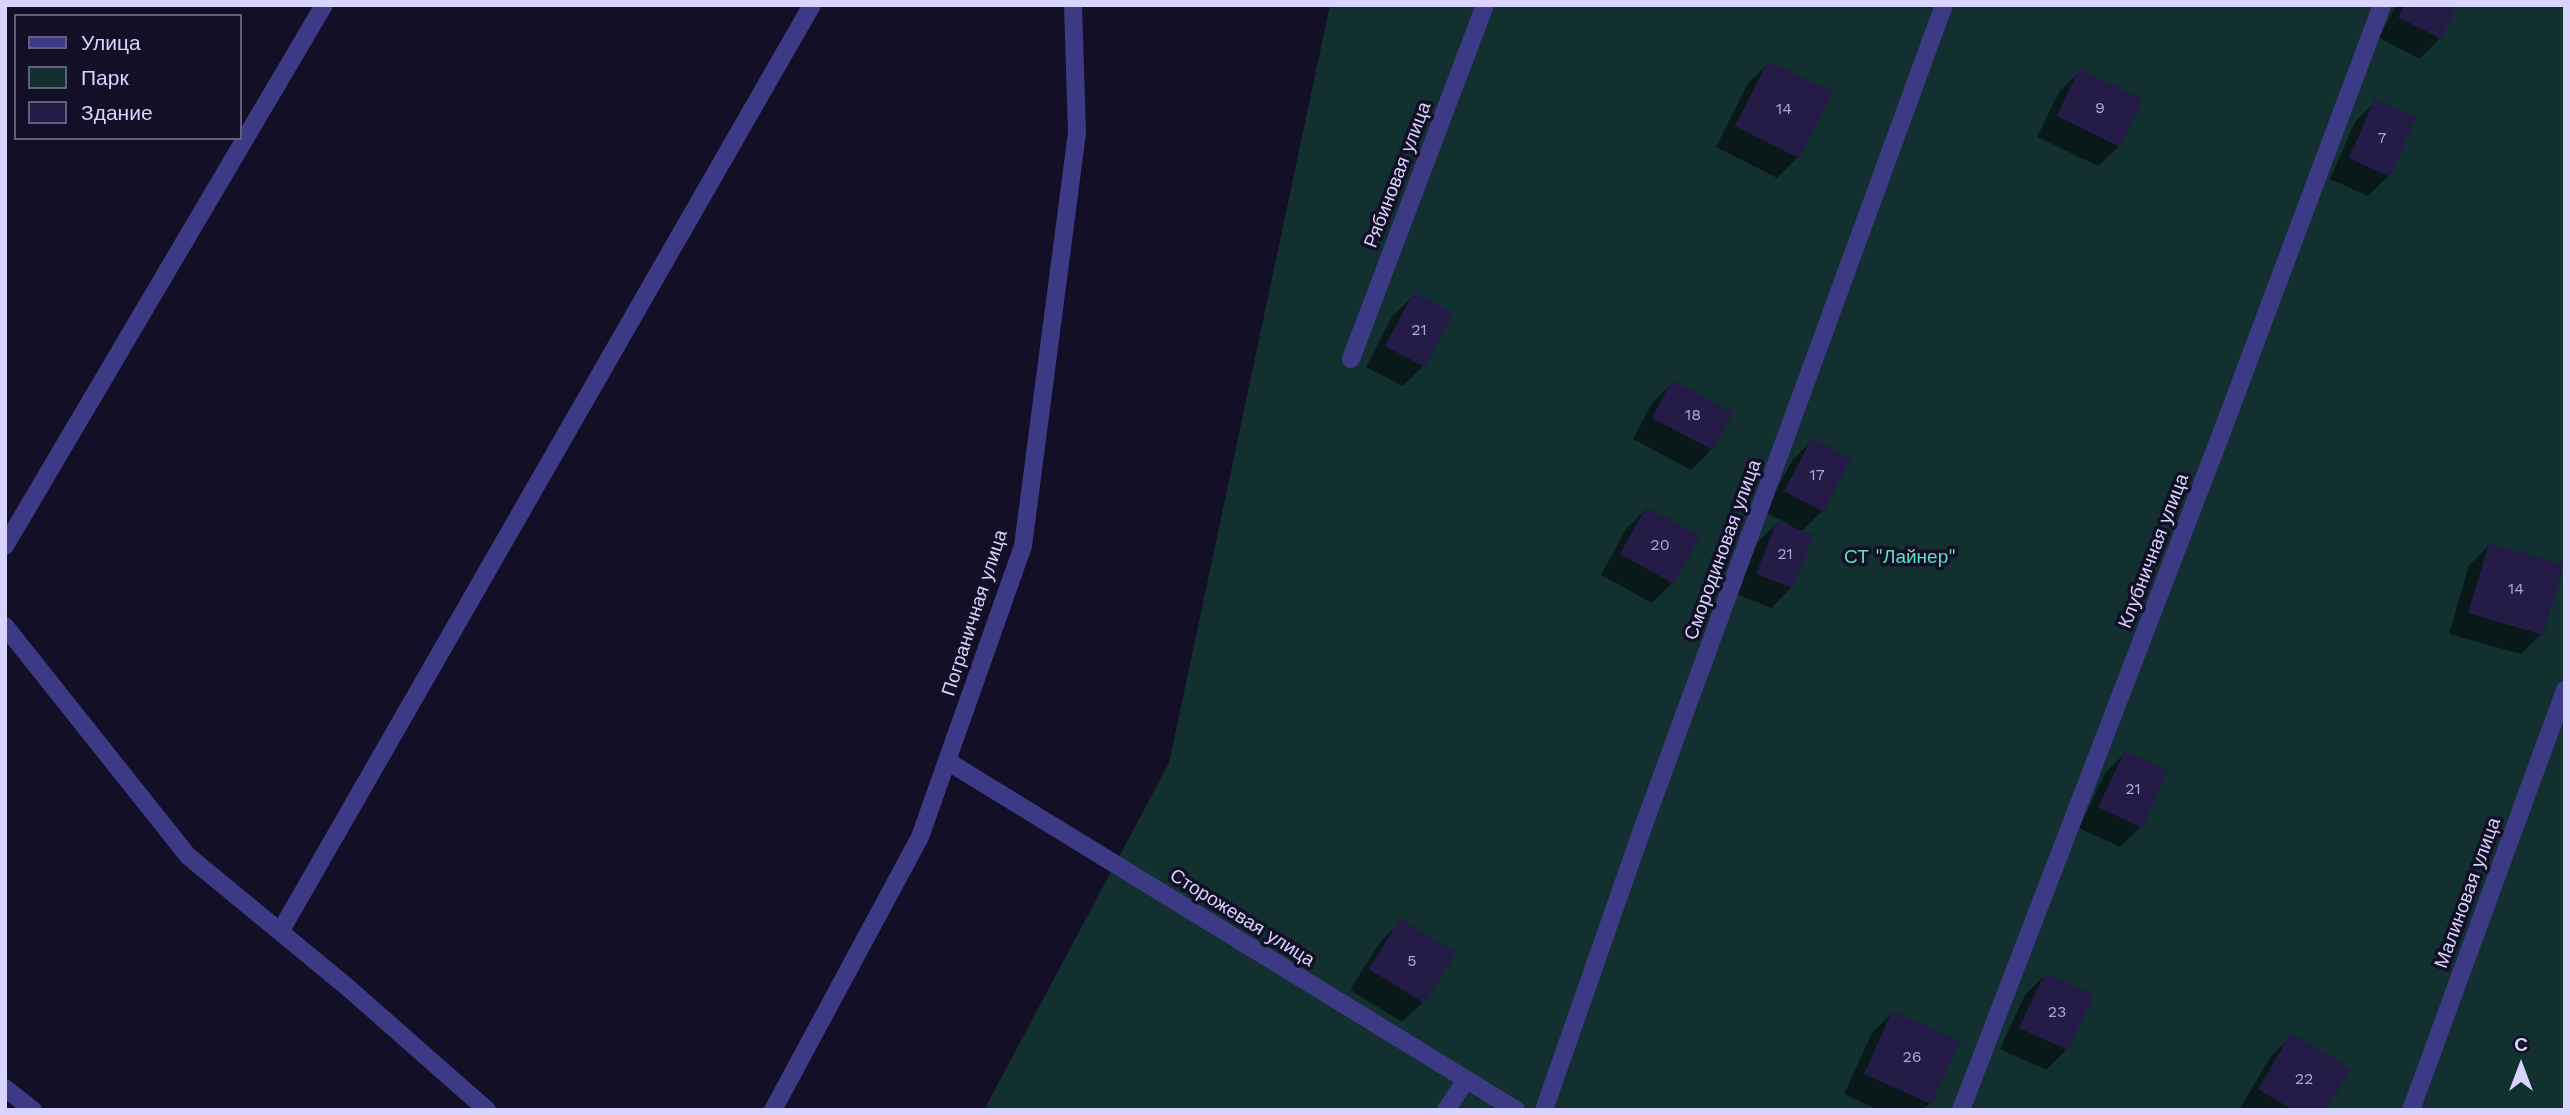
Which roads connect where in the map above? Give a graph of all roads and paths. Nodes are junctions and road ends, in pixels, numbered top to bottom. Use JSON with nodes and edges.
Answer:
{"nodes":[{"id":1,"x":324,"y":5,"type":"edge"},
{"id":2,"x":812,"y":5,"type":"edge"},
{"id":3,"x":1073,"y":5,"type":"edge"},
{"id":4,"x":1485,"y":5,"type":"edge"},
{"id":5,"x":1944,"y":5,"type":"edge"},
{"id":6,"x":2382,"y":5,"type":"edge"},
{"id":7,"x":1351,"y":359,"type":"dead end"},
{"id":8,"x":5,"y":546,"type":"edge"},
{"id":9,"x":5,"y":626,"type":"edge"},
{"id":10,"x":2565,"y":690,"type":"edge"},
{"id":11,"x":947,"y":761,"type":"junction"},
{"id":12,"x":280,"y":932,"type":"junction"},
{"id":13,"x":1466,"y":1080,"type":"junction"},
{"id":14,"x":5,"y":1088,"type":"edge"},
{"id":15,"x":33,"y":1110,"type":"edge"},
{"id":16,"x":487,"y":1110,"type":"edge"},
{"id":17,"x":773,"y":1110,"type":"edge"},
{"id":18,"x":1446,"y":1110,"type":"edge"},
{"id":19,"x":1516,"y":1110,"type":"edge"},
{"id":20,"x":1545,"y":1110,"type":"edge"},
{"id":21,"x":1961,"y":1110,"type":"edge"},
{"id":22,"x":2411,"y":1110,"type":"edge"}],
"edges":[{"from":1,"to":8,"type":"street"},
{"from":2,"to":12,"type":"street"},
{"from":3,"to":11,"type":"street","name":"Пограничная улица"},
{"from":4,"to":7,"type":"street","name":"Рябиновая улица"},
{"from":5,"to":20,"type":"street","name":"Смородиновая улица"},
{"from":6,"to":21,"type":"street","name":"Клубничная улица"},
{"from":9,"to":12,"type":"street"},
{"from":10,"to":22,"type":"street","name":"Малиновая улица"},
{"from":11,"to":13,"type":"street","name":"Сторожевая улица"},
{"from":11,"to":17,"type":"street","name":"Пограничная улица"},
{"from":12,"to":16,"type":"street"},
{"from":13,"to":18,"type":"street"},
{"from":13,"to":19,"type":"street","name":"Сторожевая улица"},
{"from":14,"to":15,"type":"street"}]}
